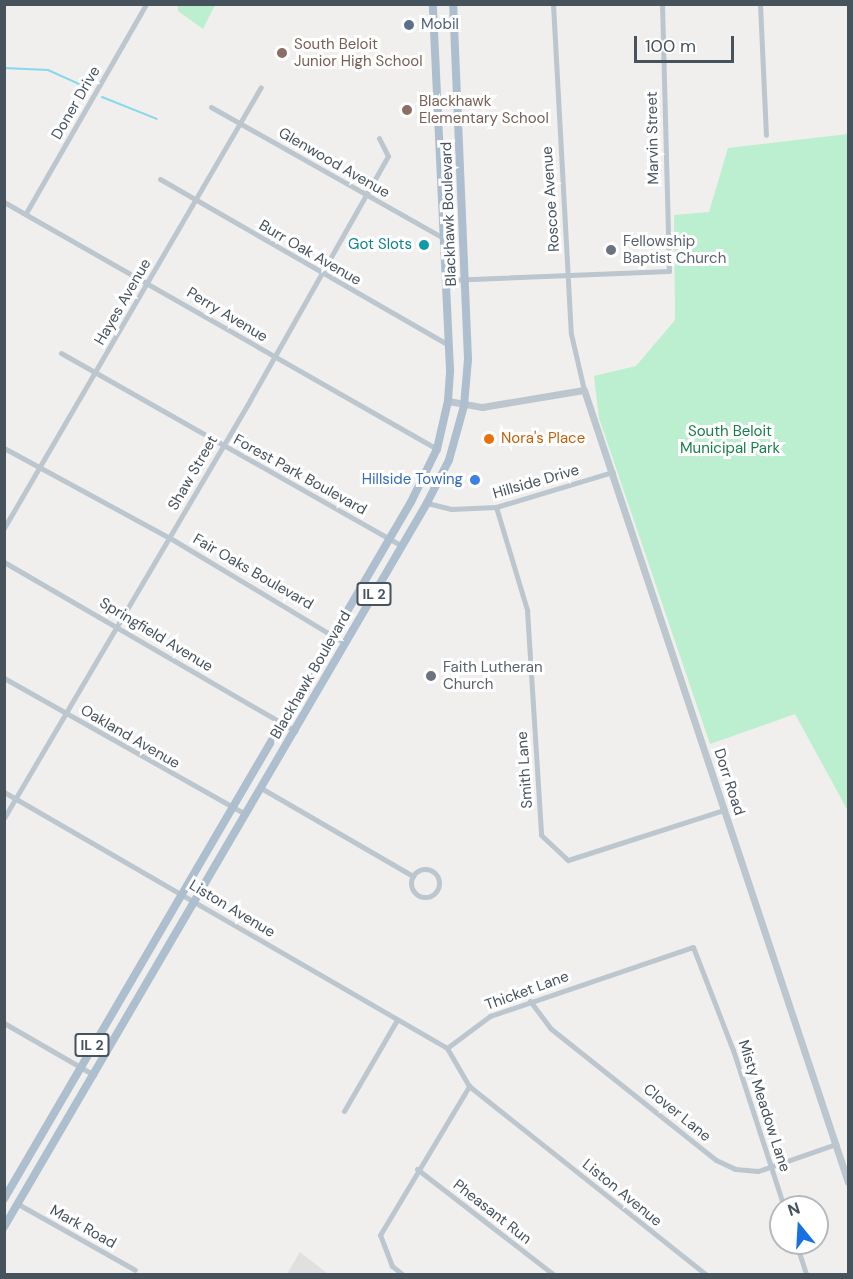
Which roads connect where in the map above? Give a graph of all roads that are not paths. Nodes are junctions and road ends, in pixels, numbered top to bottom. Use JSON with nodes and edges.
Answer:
{"nodes":[{"id":1,"x":146,"y":4,"type":"edge"},
{"id":2,"x":433,"y":4,"type":"edge"},
{"id":3,"x":453,"y":4,"type":"edge"},
{"id":4,"x":553,"y":4,"type":"edge"},
{"id":5,"x":662,"y":4,"type":"edge"},
{"id":6,"x":760,"y":4,"type":"edge"},
{"id":7,"x":261,"y":87,"type":"dead end"},
{"id":8,"x":211,"y":107,"type":"dead end"},
{"id":9,"x":239,"y":123,"type":"junction"},
{"id":10,"x":766,"y":135,"type":"dead end"},
{"id":11,"x":379,"y":138,"type":"dead end"},
{"id":12,"x":160,"y":179,"type":"dead end"},
{"id":13,"x":366,"y":195,"type":"junction"},
{"id":14,"x":197,"y":201,"type":"junction"},
{"id":15,"x":4,"y":202,"type":"edge"},
{"id":16,"x":26,"y":213,"type":"junction"},
{"id":17,"x":445,"y":239,"type":"junction"},
{"id":18,"x":321,"y":273,"type":"junction"},
{"id":19,"x":568,"y":276,"type":"junction"},
{"id":20,"x":447,"y":280,"type":"junction"},
{"id":21,"x":466,"y":281,"type":"junction"},
{"id":22,"x":149,"y":283,"type":"junction"},
{"id":23,"x":449,"y":345,"type":"junction"},
{"id":24,"x":61,"y":353,"type":"dead end"},
{"id":25,"x":272,"y":356,"type":"junction"},
{"id":26,"x":97,"y":372,"type":"junction"},
{"id":27,"x":584,"y":390,"type":"junction"},
{"id":28,"x":448,"y":401,"type":"junction"},
{"id":29,"x":464,"y":406,"type":"junction"},
{"id":30,"x":224,"y":446,"type":"junction"},
{"id":31,"x":4,"y":447,"type":"edge"},
{"id":32,"x":437,"y":449,"type":"junction"},
{"id":33,"x":41,"y":468,"type":"junction"},
{"id":34,"x":615,"y":471,"type":"junction"},
{"id":35,"x":428,"y":503,"type":"junction"},
{"id":36,"x":496,"y":507,"type":"junction"},
{"id":37,"x":4,"y":528,"type":"edge"},
{"id":38,"x":170,"y":538,"type":"junction"},
{"id":39,"x":388,"y":538,"type":"junction"},
{"id":40,"x":402,"y":546,"type":"junction"},
{"id":41,"x":4,"y":562,"type":"edge"},
{"id":42,"x":118,"y":625,"type":"junction"},
{"id":43,"x":332,"y":632,"type":"junction"},
{"id":44,"x":345,"y":643,"type":"junction"},
{"id":45,"x":4,"y":678,"type":"edge"},
{"id":46,"x":65,"y":713,"type":"junction"},
{"id":47,"x":279,"y":722,"type":"junction"},
{"id":48,"x":294,"y":731,"type":"junction"},
{"id":49,"x":261,"y":788,"type":"junction"},
{"id":50,"x":4,"y":792,"type":"edge"},
{"id":51,"x":16,"y":798,"type":"junction"},
{"id":52,"x":230,"y":806,"type":"junction"},
{"id":53,"x":724,"y":810,"type":"junction"},
{"id":54,"x":245,"y":814,"type":"junction"},
{"id":55,"x":4,"y":818,"type":"edge"},
{"id":56,"x":413,"y":876,"type":"junction"},
{"id":57,"x":180,"y":892,"type":"junction"},
{"id":58,"x":195,"y":901,"type":"junction"},
{"id":59,"x":530,"y":1001,"type":"junction"},
{"id":60,"x":720,"y":1013,"type":"joint"},
{"id":61,"x":397,"y":1020,"type":"junction"},
{"id":62,"x":4,"y":1023,"type":"edge"},
{"id":63,"x":447,"y":1048,"type":"junction"},
{"id":64,"x":79,"y":1067,"type":"junction"},
{"id":65,"x":94,"y":1075,"type":"junction"},
{"id":66,"x":469,"y":1086,"type":"junction"},
{"id":67,"x":344,"y":1111,"type":"dead end"},
{"id":68,"x":836,"y":1144,"type":"junction"},
{"id":69,"x":771,"y":1166,"type":"junction"},
{"id":70,"x":417,"y":1169,"type":"junction"},
{"id":71,"x":849,"y":1182,"type":"edge"},
{"id":72,"x":780,"y":1195,"type":"edge"},
{"id":73,"x":4,"y":1199,"type":"edge"},
{"id":74,"x":18,"y":1204,"type":"junction"},
{"id":75,"x":4,"y":1227,"type":"edge"},
{"id":76,"x":800,"y":1255,"type":"edge"},
{"id":77,"x":135,"y":1270,"type":"dead end"},
{"id":78,"x":402,"y":1275,"type":"edge"},
{"id":79,"x":554,"y":1275,"type":"edge"},
{"id":80,"x":705,"y":1275,"type":"edge"},
{"id":81,"x":806,"y":1275,"type":"edge"}],
"edges":[{"from":1,"to":16,"type":"street","name":"Doner Drive"},
{"from":2,"to":17,"type":"main road","name":"Blackhawk Boulevard","number":"IL 2"},
{"from":3,"to":21,"type":"main road","name":"Blackhawk Boulevard","number":"IL 2"},
{"from":4,"to":19,"type":"street","name":"Roscoe Avenue"},
{"from":5,"to":19,"type":"street","name":"Marvin Street"},
{"from":6,"to":10,"type":"street"},
{"from":7,"to":9,"type":"street","name":"Hayes Avenue"},
{"from":8,"to":9,"type":"street","name":"Glenwood Avenue"},
{"from":9,"to":13,"type":"street","name":"Glenwood Avenue"},
{"from":9,"to":14,"type":"street","name":"Hayes Avenue"},
{"from":11,"to":13,"type":"street","name":"Shaw Street"},
{"from":12,"to":14,"type":"street","name":"Burr Oak Avenue"},
{"from":13,"to":17,"type":"street","name":"Glenwood Avenue"},
{"from":13,"to":18,"type":"street","name":"Shaw Street"},
{"from":14,"to":18,"type":"street","name":"Burr Oak Avenue"},
{"from":14,"to":22,"type":"street","name":"Hayes Avenue"},
{"from":15,"to":16,"type":"street","name":"Perry Avenue"},
{"from":16,"to":22,"type":"street","name":"Perry Avenue"},
{"from":17,"to":20,"type":"main road","name":"Blackhawk Boulevard","number":"IL 2"},
{"from":18,"to":23,"type":"street","name":"Burr Oak Avenue"},
{"from":18,"to":25,"type":"street","name":"Shaw Street"},
{"from":19,"to":21,"type":"street"},
{"from":19,"to":27,"type":"street","name":"Roscoe Avenue"},
{"from":20,"to":21,"type":"street"},
{"from":20,"to":23,"type":"main road","name":"Blackhawk Boulevard","number":"IL 2"},
{"from":21,"to":29,"type":"main road","name":"Blackhawk Boulevard","number":"IL 2"},
{"from":22,"to":25,"type":"street","name":"Perry Avenue"},
{"from":22,"to":26,"type":"street","name":"Hayes Avenue"},
{"from":23,"to":28,"type":"main road","name":"Blackhawk Boulevard","number":"IL 2"},
{"from":24,"to":26,"type":"street","name":"Forest Park Boulevard"},
{"from":25,"to":30,"type":"street","name":"Shaw Street"},
{"from":25,"to":32,"type":"street","name":"Perry Avenue"},
{"from":26,"to":30,"type":"street","name":"Forest Park Boulevard"},
{"from":26,"to":33,"type":"street","name":"Hayes Avenue"},
{"from":27,"to":29,"type":"street"},
{"from":27,"to":34,"type":"street","name":"Dorr Road"},
{"from":28,"to":29,"type":"street"},
{"from":28,"to":32,"type":"main road","name":"Blackhawk Boulevard","number":"IL 2"},
{"from":29,"to":35,"type":"main road","name":"Blackhawk Boulevard","number":"IL 2"},
{"from":30,"to":38,"type":"street","name":"Shaw Street"},
{"from":30,"to":39,"type":"street","name":"Forest Park Boulevard"},
{"from":31,"to":33,"type":"street","name":"Fair Oaks Boulevard"},
{"from":32,"to":39,"type":"main road","name":"Blackhawk Boulevard","number":"IL 2"},
{"from":33,"to":37,"type":"street","name":"Hayes Avenue"},
{"from":33,"to":38,"type":"street","name":"Fair Oaks Boulevard"},
{"from":34,"to":36,"type":"street","name":"Hillside Drive"},
{"from":34,"to":53,"type":"street","name":"Dorr Road"},
{"from":35,"to":36,"type":"street","name":"Hillside Drive"},
{"from":35,"to":40,"type":"main road","name":"Blackhawk Boulevard","number":"IL 2"},
{"from":36,"to":53,"type":"street","name":"Smith Lane"},
{"from":38,"to":42,"type":"street","name":"Shaw Street"},
{"from":38,"to":43,"type":"street","name":"Fair Oaks Boulevard"},
{"from":39,"to":40,"type":"street","name":"Forest Park Boulevard"},
{"from":39,"to":43,"type":"main road","name":"Blackhawk Boulevard","number":"IL 2"},
{"from":40,"to":44,"type":"main road","name":"Blackhawk Boulevard","number":"IL 2"},
{"from":41,"to":42,"type":"street","name":"Springfield Avenue"},
{"from":42,"to":46,"type":"street","name":"Shaw Street"},
{"from":42,"to":47,"type":"street","name":"Springfield Avenue"},
{"from":43,"to":44,"type":"street","name":"Fair Oaks Boulevard"},
{"from":43,"to":47,"type":"main road","name":"Blackhawk Boulevard","number":"IL 2"},
{"from":44,"to":48,"type":"main road","name":"Blackhawk Boulevard","number":"IL 2"},
{"from":45,"to":46,"type":"street","name":"Oakland Avenue"},
{"from":46,"to":51,"type":"street","name":"Shaw Street"},
{"from":46,"to":52,"type":"street","name":"Oakland Avenue"},
{"from":47,"to":48,"type":"street","name":"Springfield Avenue"},
{"from":47,"to":52,"type":"main road","name":"Blackhawk Boulevard","number":"IL 2"},
{"from":48,"to":49,"type":"main road","name":"Blackhawk Boulevard","number":"IL 2"},
{"from":49,"to":54,"type":"main road","name":"Blackhawk Boulevard","number":"IL 2"},
{"from":49,"to":56,"type":"street"},
{"from":50,"to":51,"type":"street","name":"Liston Avenue"},
{"from":51,"to":55,"type":"street","name":"Shaw Street"},
{"from":51,"to":57,"type":"street","name":"Liston Avenue"},
{"from":52,"to":54,"type":"street","name":"Oakland Avenue"},
{"from":52,"to":57,"type":"main road","name":"Blackhawk Boulevard","number":"IL 2"},
{"from":53,"to":68,"type":"street","name":"Dorr Road"},
{"from":54,"to":58,"type":"main road","name":"Blackhawk Boulevard","number":"IL 2"},
{"from":56,"to":56,"type":"street"},
{"from":57,"to":58,"type":"street","name":"Liston Avenue"},
{"from":57,"to":64,"type":"main road","name":"Blackhawk Boulevard","number":"IL 2"},
{"from":58,"to":61,"type":"street","name":"Liston Avenue"},
{"from":58,"to":65,"type":"main road","name":"Blackhawk Boulevard","number":"IL 2"},
{"from":59,"to":60,"type":"street","name":"Thicket Lane"},
{"from":59,"to":63,"type":"street","name":"Thicket Lane"},
{"from":59,"to":69,"type":"street","name":"Clover Lane"},
{"from":60,"to":69,"type":"street","name":"Misty Meadow Lane"},
{"from":61,"to":63,"type":"street","name":"Liston Avenue"},
{"from":61,"to":67,"type":"street"},
{"from":62,"to":64,"type":"street"},
{"from":63,"to":66,"type":"street"},
{"from":64,"to":65,"type":"street"},
{"from":64,"to":73,"type":"main road","name":"Blackhawk Boulevard","number":"IL 2"},
{"from":65,"to":74,"type":"main road","name":"Blackhawk Boulevard","number":"IL 2"},
{"from":66,"to":70,"type":"street"},
{"from":66,"to":80,"type":"street","name":"Liston Avenue"},
{"from":68,"to":69,"type":"street","name":"Clover Lane"},
{"from":68,"to":71,"type":"street","name":"Dorr Road"},
{"from":69,"to":72,"type":"street","name":"Misty Meadow Lane"},
{"from":70,"to":78,"type":"street"},
{"from":70,"to":79,"type":"street","name":"Pheasant Run"},
{"from":74,"to":75,"type":"main road","number":"IL 2"},
{"from":74,"to":77,"type":"street","name":"Mark Road"},
{"from":76,"to":81,"type":"street"}]}
